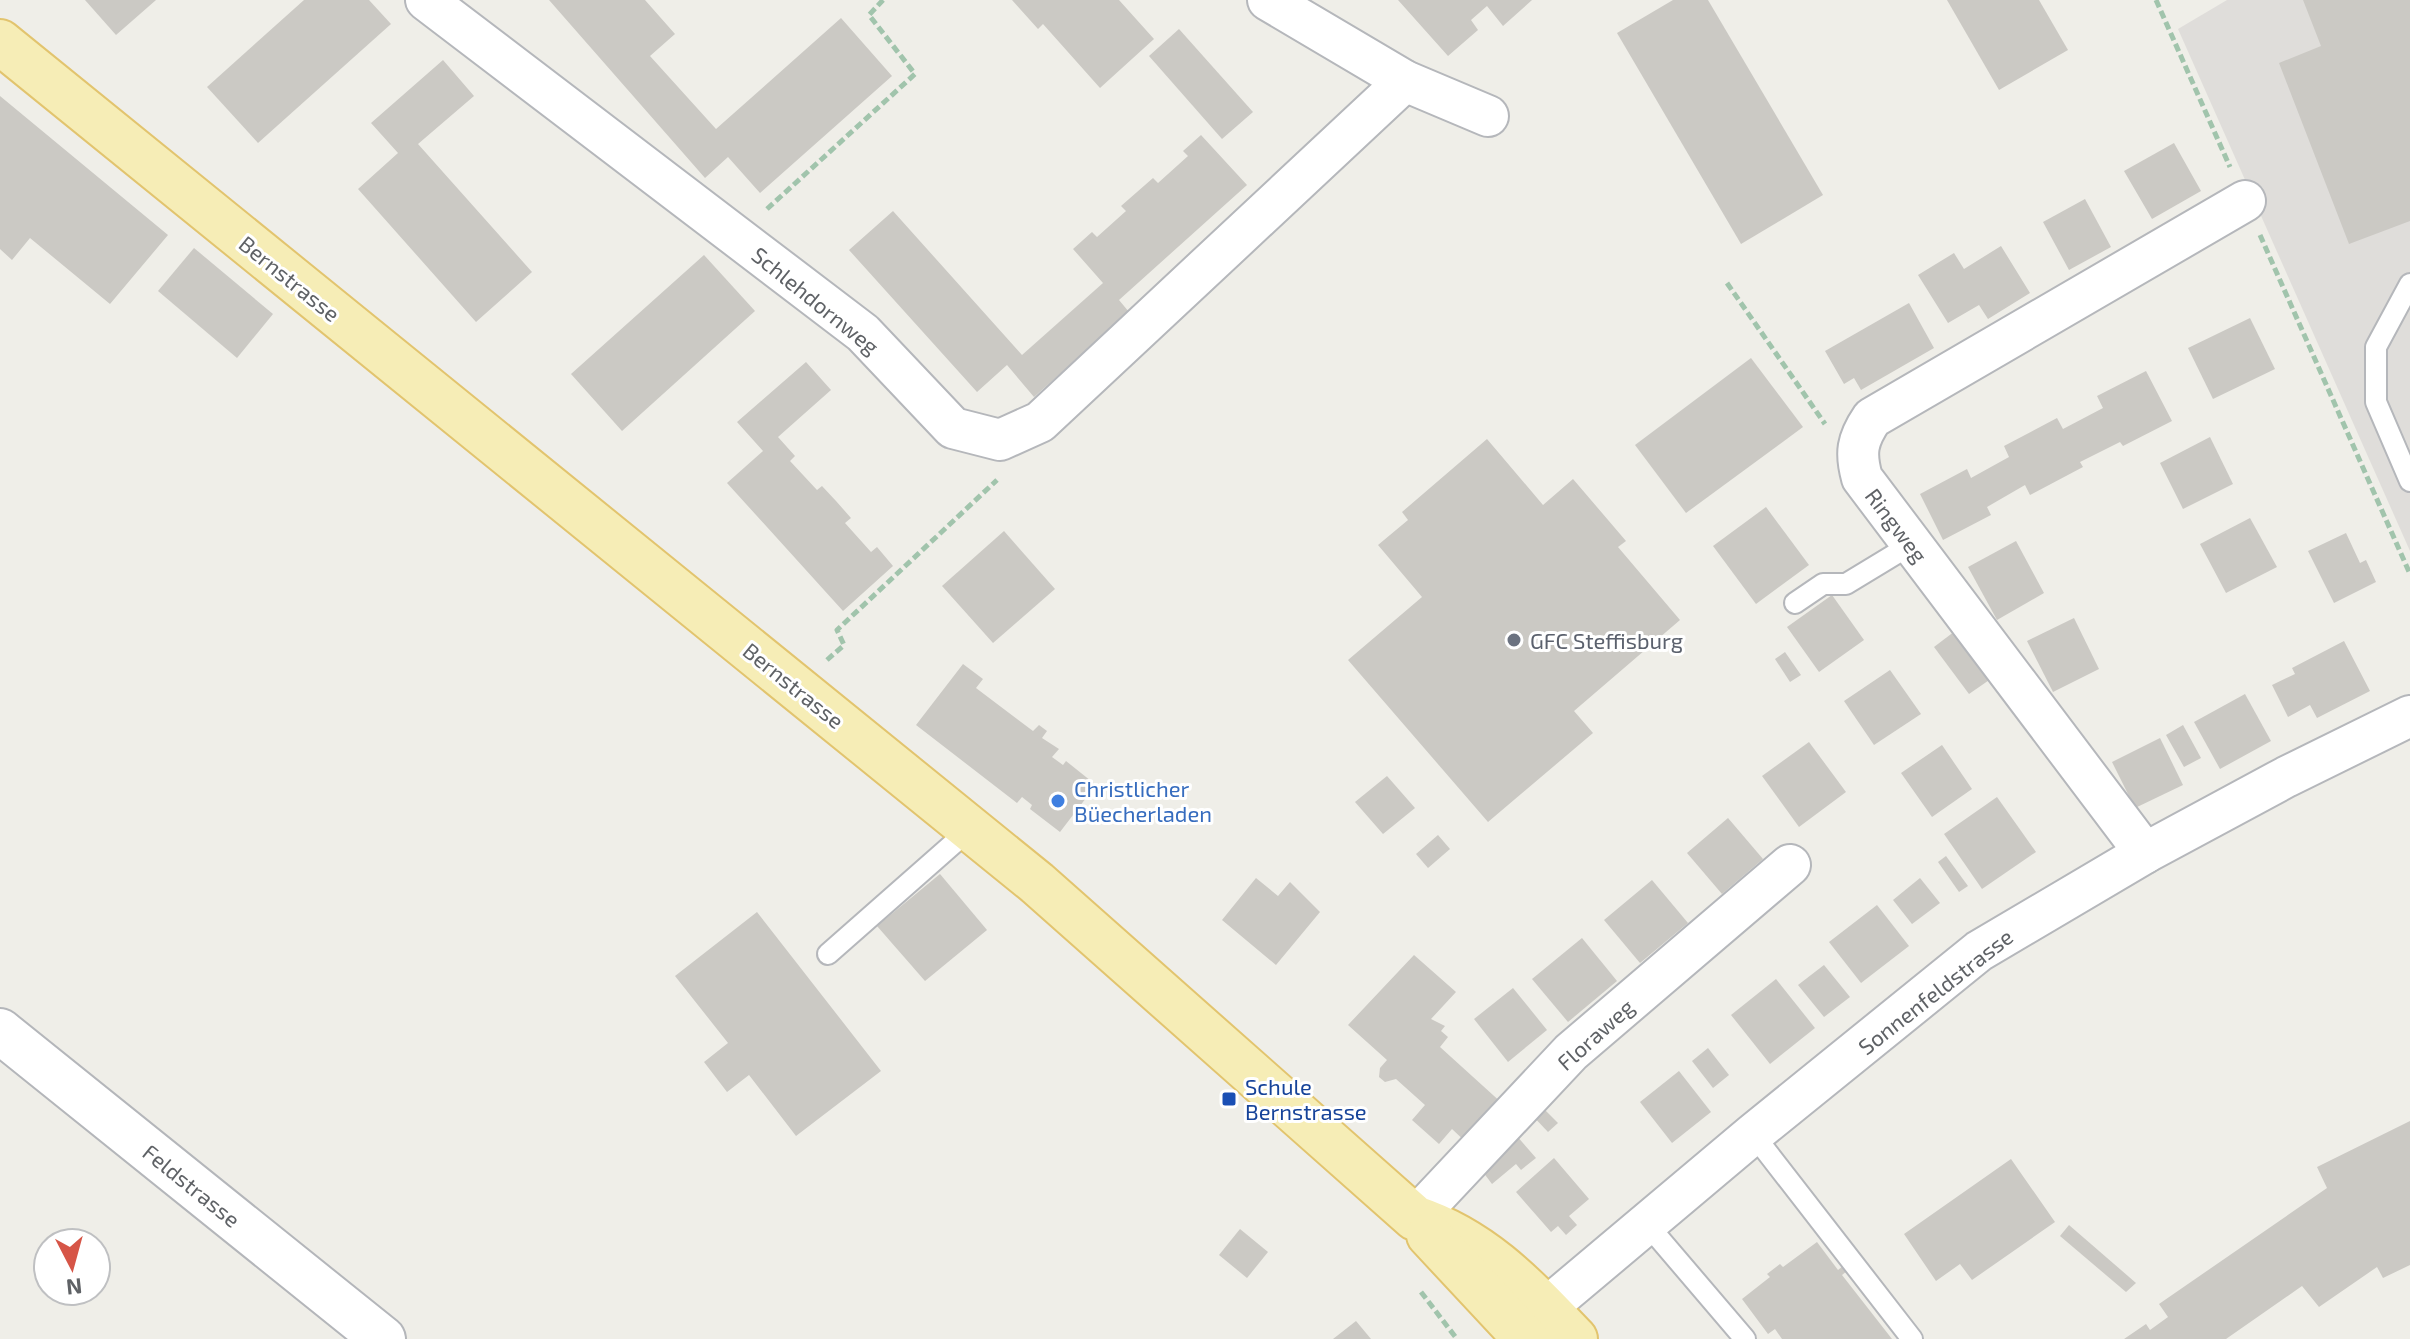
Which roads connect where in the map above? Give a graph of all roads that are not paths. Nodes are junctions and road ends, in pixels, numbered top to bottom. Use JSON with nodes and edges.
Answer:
{"nodes":[{"id":1,"x":426,"y":0,"type":"edge"},
{"id":2,"x":1268,"y":0,"type":"edge"},
{"id":3,"x":0,"y":42,"type":"edge"},
{"id":4,"x":1405,"y":81,"type":"junction"},
{"id":5,"x":1488,"y":116,"type":"dead end"},
{"id":6,"x":2245,"y":201,"type":"road end"},
{"id":7,"x":2410,"y":284,"type":"edge"},
{"id":8,"x":2410,"y":481,"type":"edge"},
{"id":9,"x":1912,"y":544,"type":"junction"},
{"id":10,"x":1795,"y":603,"type":"dead end"},
{"id":11,"x":2410,"y":716,"type":"edge"},
{"id":12,"x":970,"y":829,"type":"junction"},
{"id":13,"x":2145,"y":853,"type":"junction"},
{"id":14,"x":1790,"y":865,"type":"dead end"},
{"id":15,"x":828,"y":954,"type":"dead end"},
{"id":16,"x":0,"y":1031,"type":"edge"},
{"id":17,"x":1753,"y":1134,"type":"junction"},
{"id":18,"x":1415,"y":1218,"type":"junction"},
{"id":19,"x":1646,"y":1223,"type":"junction"},
{"id":20,"x":1549,"y":1329,"type":"edge"},
{"id":21,"x":383,"y":1339,"type":"edge"},
{"id":22,"x":1745,"y":1339,"type":"edge"},
{"id":23,"x":1912,"y":1339,"type":"edge"}],
"edges":[{"from":1,"to":4,"type":"street","name":"Schlehdornweg"},
{"from":2,"to":4,"type":"street"},
{"from":3,"to":12,"type":"main road","name":"Bernstrasse"},
{"from":4,"to":5,"type":"street"},
{"from":6,"to":9,"type":"street","name":"Ringweg"},
{"from":7,"to":8,"type":"lane"},
{"from":9,"to":10,"type":"lane"},
{"from":9,"to":13,"type":"street","name":"Ringweg"},
{"from":11,"to":13,"type":"street","name":"Sonnenfeldstrasse"},
{"from":12,"to":15,"type":"lane"},
{"from":12,"to":18,"type":"main road","name":"Bernstrasse"},
{"from":13,"to":17,"type":"street","name":"Sonnenfeldstrasse"},
{"from":14,"to":18,"type":"street","name":"Floraweg"},
{"from":16,"to":21,"type":"main road","name":"Feldstrasse"},
{"from":17,"to":19,"type":"street","name":"Sonnenfeldstrasse"},
{"from":17,"to":23,"type":"lane"},
{"from":18,"to":20,"type":"main road","name":"Bernstrasse"},
{"from":19,"to":20,"type":"street","name":"Sonnenfeldstrasse"},
{"from":19,"to":22,"type":"lane"}]}
